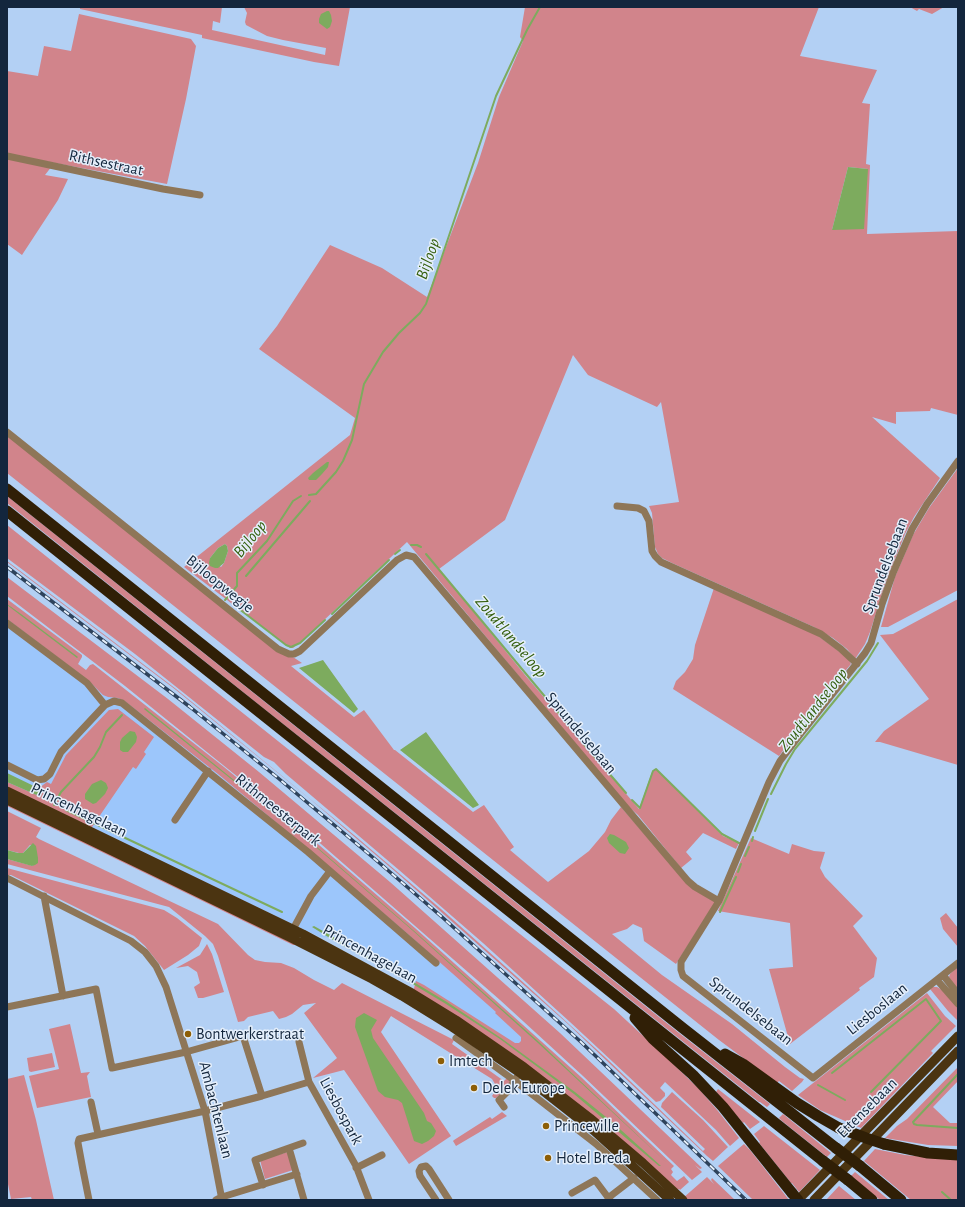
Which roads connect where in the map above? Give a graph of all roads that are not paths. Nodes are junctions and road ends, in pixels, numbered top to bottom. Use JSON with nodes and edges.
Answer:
{"nodes":[{"id":1,"x":7,"y":156,"type":"edge"},
{"id":2,"x":200,"y":195,"type":"dead end"},
{"id":3,"x":7,"y":432,"type":"edge"},
{"id":4,"x":958,"y":461,"type":"edge"},
{"id":5,"x":7,"y":489,"type":"edge"},
{"id":6,"x":617,"y":506,"type":"dead end"},
{"id":7,"x":7,"y":511,"type":"edge"},
{"id":8,"x":414,"y":557,"type":"joint"},
{"id":9,"x":7,"y":623,"type":"edge"},
{"id":10,"x":857,"y":664,"type":"junction"},
{"id":11,"x":105,"y":705,"type":"junction"},
{"id":12,"x":7,"y":765,"type":"edge"},
{"id":13,"x":208,"y":771,"type":"junction"},
{"id":14,"x":7,"y":792,"type":"edge"},
{"id":15,"x":7,"y":800,"type":"edge"},
{"id":16,"x":175,"y":820,"type":"dead end"},
{"id":17,"x":330,"y":871,"type":"junction"},
{"id":18,"x":7,"y":878,"type":"edge"},
{"id":19,"x":44,"y":896,"type":"junction"},
{"id":20,"x":719,"y":900,"type":"junction"},
{"id":21,"x":291,"y":933,"type":"junction"},
{"id":22,"x":436,"y":963,"type":"dead end"},
{"id":23,"x":958,"y":963,"type":"edge"},
{"id":24,"x":943,"y":975,"type":"junction"},
{"id":25,"x":937,"y":980,"type":"junction"},
{"id":26,"x":958,"y":994,"type":"edge"},
{"id":27,"x":63,"y":996,"type":"junction"},
{"id":28,"x":618,"y":998,"type":"junction"},
{"id":29,"x":958,"y":1004,"type":"edge"},
{"id":30,"x":7,"y":1007,"type":"edge"},
{"id":31,"x":958,"y":1036,"type":"edge"},
{"id":32,"x":456,"y":1038,"type":"dead end"},
{"id":33,"x":299,"y":1042,"type":"dead end"},
{"id":34,"x":958,"y":1051,"type":"edge"},
{"id":35,"x":186,"y":1052,"type":"junction"},
{"id":36,"x":520,"y":1074,"type":"junction"},
{"id":37,"x":813,"y":1078,"type":"joint"},
{"id":38,"x":309,"y":1082,"type":"junction"},
{"id":39,"x":262,"y":1096,"type":"junction"},
{"id":40,"x":91,"y":1102,"type":"dead end"},
{"id":41,"x":504,"y":1107,"type":"dead end"},
{"id":42,"x":794,"y":1108,"type":"junction"},
{"id":43,"x":205,"y":1112,"type":"junction"},
{"id":44,"x":98,"y":1134,"type":"junction"},
{"id":45,"x":303,"y":1143,"type":"dead end"},
{"id":46,"x":289,"y":1148,"type":"junction"},
{"id":47,"x":382,"y":1155,"type":"dead end"},
{"id":48,"x":958,"y":1155,"type":"edge"},
{"id":49,"x":356,"y":1168,"type":"junction"},
{"id":50,"x":297,"y":1174,"type":"junction"},
{"id":51,"x":634,"y":1178,"type":"junction"},
{"id":52,"x":263,"y":1185,"type":"junction"},
{"id":53,"x":572,"y":1193,"type":"dead end"},
{"id":54,"x":796,"y":1198,"type":"edge"},
{"id":55,"x":220,"y":1199,"type":"edge"},
{"id":56,"x":609,"y":1199,"type":"edge"},
{"id":57,"x":89,"y":1200,"type":"edge"},
{"id":58,"x":304,"y":1200,"type":"edge"},
{"id":59,"x":369,"y":1200,"type":"edge"},
{"id":60,"x":436,"y":1200,"type":"edge"},
{"id":61,"x":449,"y":1200,"type":"edge"},
{"id":62,"x":656,"y":1200,"type":"edge"},
{"id":63,"x":670,"y":1200,"type":"edge"},
{"id":64,"x":683,"y":1200,"type":"edge"},
{"id":65,"x":814,"y":1200,"type":"edge"},
{"id":66,"x":872,"y":1200,"type":"edge"},
{"id":67,"x":900,"y":1200,"type":"edge"}],
"edges":[{"from":1,"to":2,"type":"street","name":"Rithsestraat"},
{"from":3,"to":8,"type":"street","name":"Bijloopwegje"},
{"from":4,"to":10,"type":"street","name":"Sprundelsebaan"},
{"from":5,"to":42,"type":"highway"},
{"from":6,"to":10,"type":"street"},
{"from":7,"to":28,"type":"highway"},
{"from":8,"to":20,"type":"street","name":"Sprundelsebaan"},
{"from":9,"to":11,"type":"street"},
{"from":10,"to":20,"type":"street","name":"Sprundelsebaan"},
{"from":11,"to":12,"type":"street"},
{"from":11,"to":13,"type":"street","name":"Rithmeesterpark"},
{"from":13,"to":16,"type":"street"},
{"from":13,"to":17,"type":"street","name":"Rithmeesterpark"},
{"from":14,"to":21,"type":"main road","name":"Princenhagelaan"},
{"from":15,"to":21,"type":"main road","name":"Princenhagelaan"},
{"from":17,"to":21,"type":"street"},
{"from":17,"to":22,"type":"street","name":"Rithmeesterpark"},
{"from":18,"to":19,"type":"street","name":"Ambachtenlaan"},
{"from":19,"to":27,"type":"street"},
{"from":19,"to":35,"type":"street","name":"Ambachtenlaan"},
{"from":20,"to":37,"type":"street","name":"Sprundelsebaan"},
{"from":21,"to":36,"type":"main road","name":"Princenhagelaan"},
{"from":23,"to":24,"type":"street","name":"Liesboslaan"},
{"from":24,"to":25,"type":"street","name":"Liesboslaan"},
{"from":24,"to":26,"type":"street"},
{"from":25,"to":29,"type":"street"},
{"from":25,"to":37,"type":"street","name":"Liesboslaan"},
{"from":27,"to":30,"type":"street"},
{"from":27,"to":35,"type":"street"},
{"from":28,"to":54,"type":"highway"},
{"from":28,"to":66,"type":"highway","bridge":true},
{"from":31,"to":54,"type":"main road","name":"Ettensebaan"},
{"from":32,"to":36,"type":"street","name":"Princenhagelaan"},
{"from":33,"to":38,"type":"street","name":"Liesbospark"},
{"from":34,"to":65,"type":"main road","name":"Ettensebaan"},
{"from":35,"to":39,"type":"street"},
{"from":35,"to":43,"type":"street","name":"Ambachtenlaan"},
{"from":36,"to":41,"type":"street"},
{"from":36,"to":51,"type":"street","name":"Princenhagelaan"},
{"from":36,"to":63,"type":"main road","name":"Princenhagelaan"},
{"from":36,"to":64,"type":"main road","name":"Princenhagelaan"},
{"from":38,"to":39,"type":"street"},
{"from":38,"to":49,"type":"street","name":"Liesbospark"},
{"from":39,"to":43,"type":"street"},
{"from":40,"to":44,"type":"street"},
{"from":42,"to":48,"type":"highway","bridge":true},
{"from":42,"to":67,"type":"highway","bridge":true},
{"from":43,"to":44,"type":"street"},
{"from":43,"to":55,"type":"street","name":"Ambachtenlaan"},
{"from":44,"to":57,"type":"street"},
{"from":45,"to":46,"type":"street"},
{"from":46,"to":50,"type":"street"},
{"from":46,"to":52,"type":"street"},
{"from":47,"to":49,"type":"street","name":"Liesbospark"},
{"from":49,"to":59,"type":"street","name":"Liesbospark"},
{"from":50,"to":52,"type":"street"},
{"from":50,"to":58,"type":"street"},
{"from":51,"to":56,"type":"street"},
{"from":51,"to":62,"type":"street","name":"Princenhagelaan"},
{"from":52,"to":55,"type":"street"},
{"from":53,"to":56,"type":"street"},
{"from":60,"to":61,"type":"street"}]}
